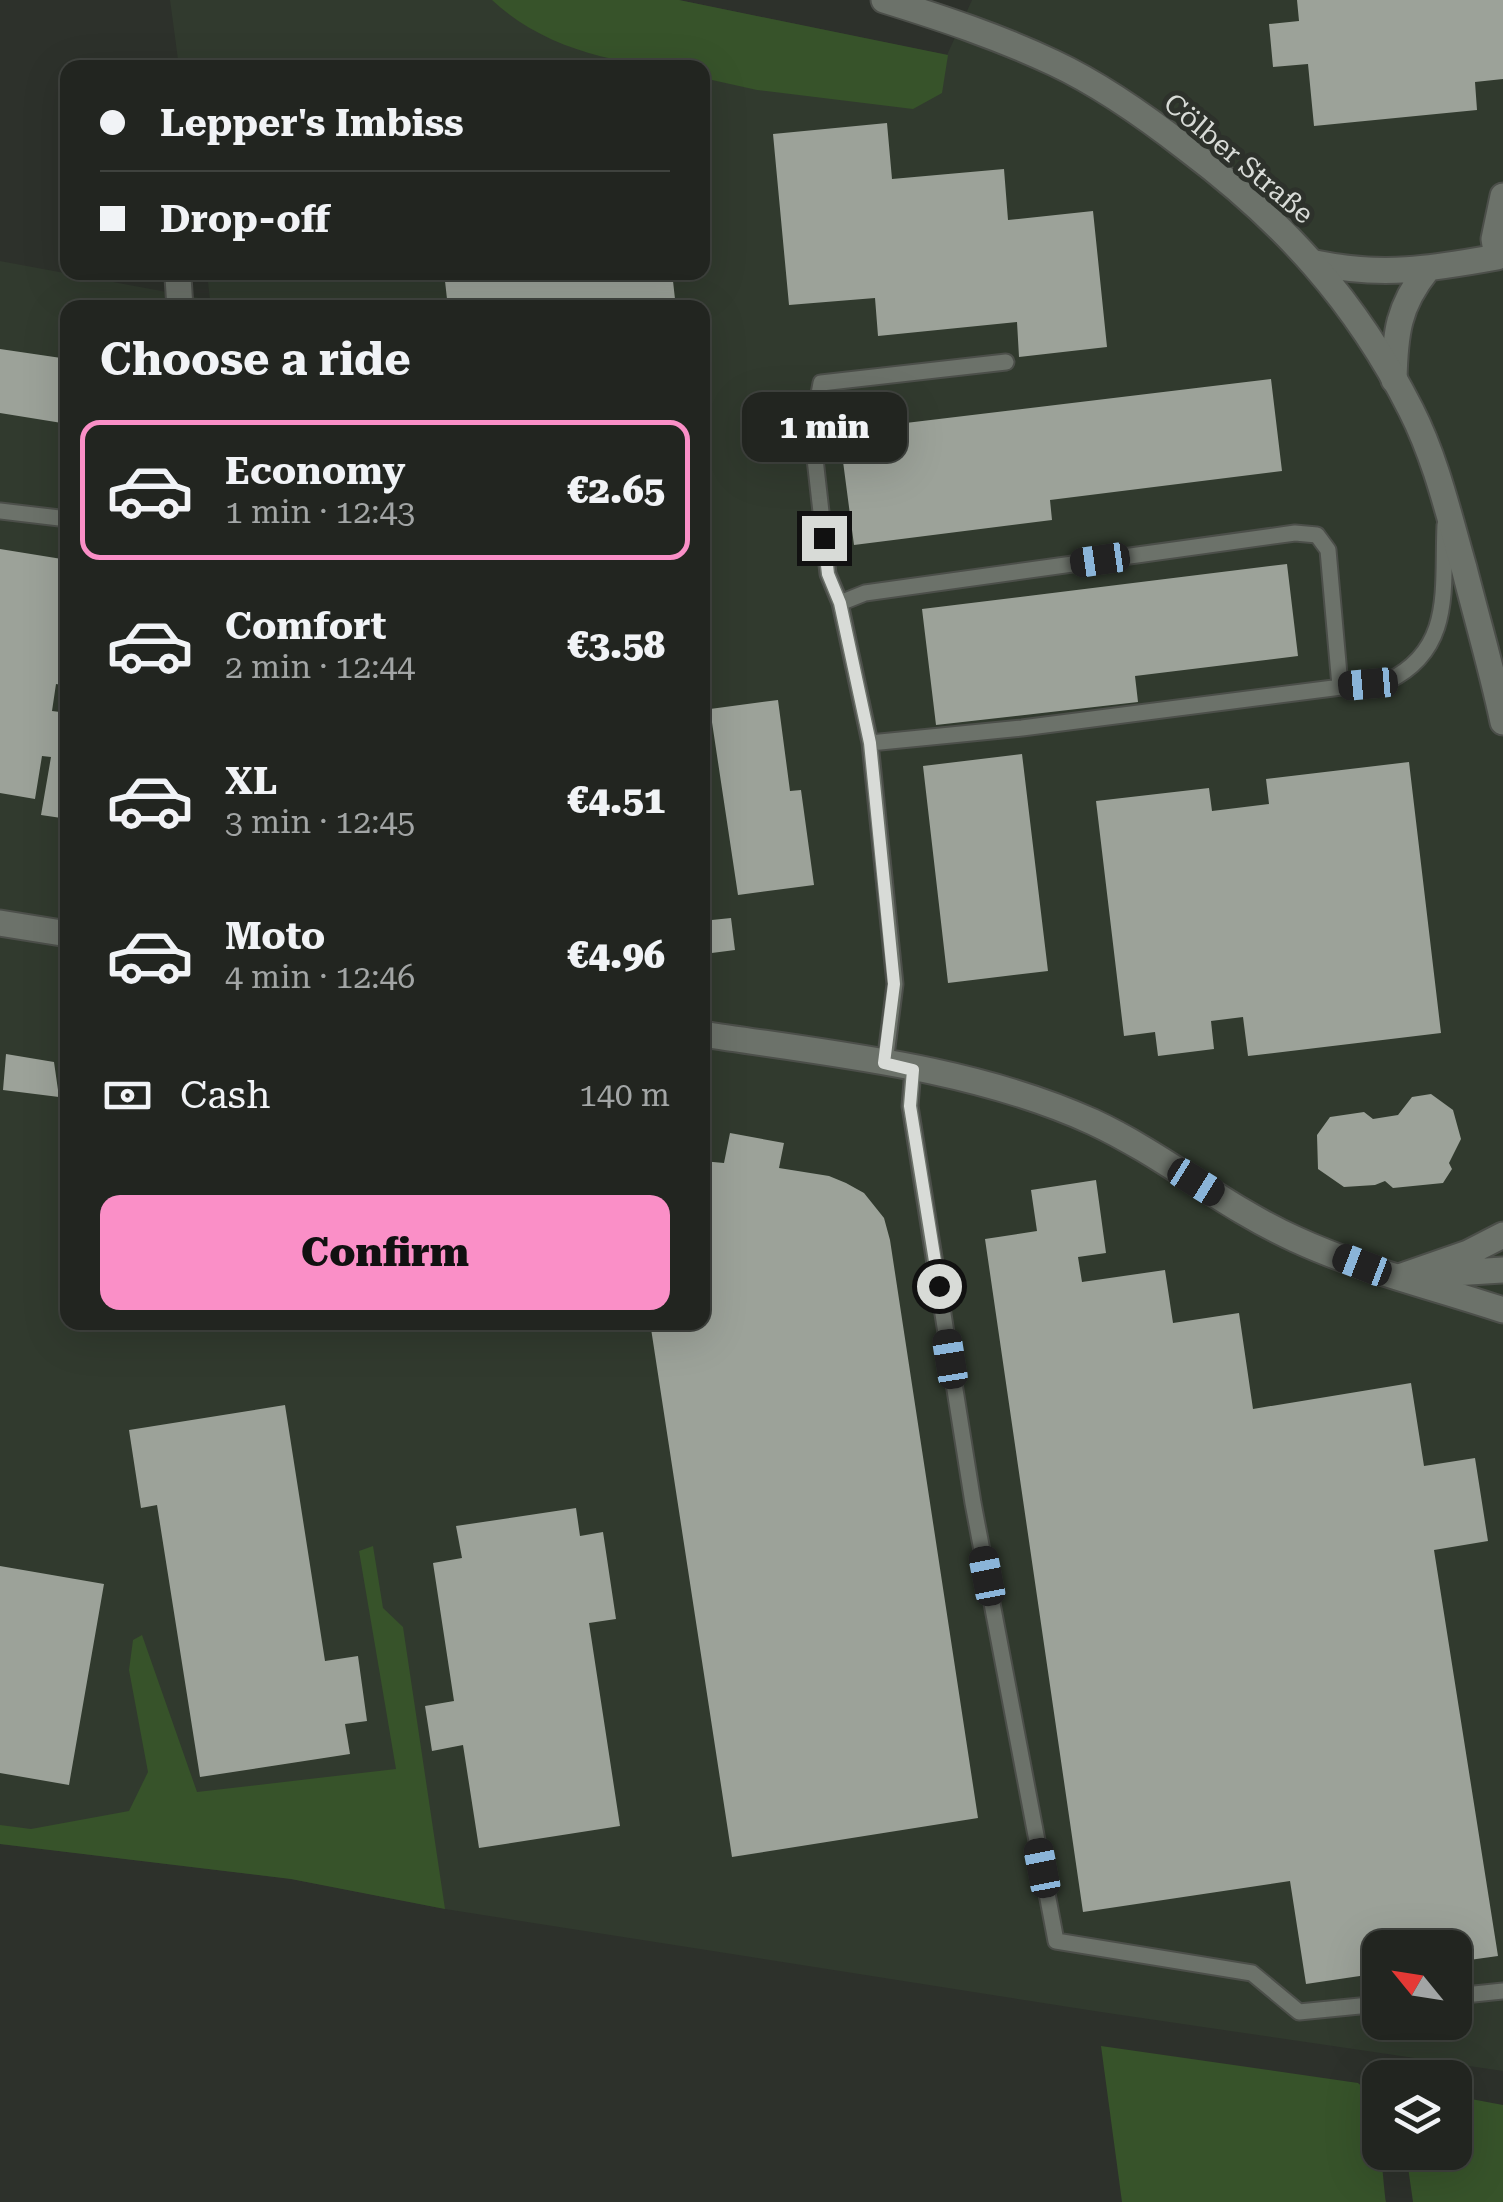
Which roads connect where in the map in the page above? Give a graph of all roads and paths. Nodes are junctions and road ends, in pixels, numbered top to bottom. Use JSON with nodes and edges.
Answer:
{"nodes":[{"id":1,"x":884,"y":0,"type":"edge"},
{"id":2,"x":1503,"y":196,"type":"edge"},
{"id":3,"x":1500,"y":257,"type":"edge"},
{"id":4,"x":1315,"y":263,"type":"junction"},
{"id":5,"x":1428,"y":270,"type":"junction"},
{"id":6,"x":1006,"y":362,"type":"dead end"},
{"id":7,"x":1394,"y":380,"type":"junction"},
{"id":8,"x":1446,"y":505,"type":"junction"},
{"id":9,"x":0,"y":510,"type":"edge"},
{"id":10,"x":60,"y":519,"type":"edge"},
{"id":11,"x":840,"y":603,"type":"junction"},
{"id":12,"x":1340,"y":686,"type":"junction"},
{"id":13,"x":1499,"y":691,"type":"edge"},
{"id":14,"x":1503,"y":722,"type":"edge"},
{"id":15,"x":870,"y":743,"type":"junction"},
{"id":16,"x":0,"y":923,"type":"edge"},
{"id":17,"x":60,"y":933,"type":"edge"},
{"id":18,"x":710,"y":1035,"type":"edge"},
{"id":19,"x":884,"y":1063,"type":"junction"},
{"id":20,"x":913,"y":1070,"type":"junction"},
{"id":21,"x":1503,"y":1235,"type":"edge"},
{"id":22,"x":1503,"y":1270,"type":"edge"},
{"id":23,"x":1402,"y":1276,"type":"junction"},
{"id":24,"x":1503,"y":1310,"type":"edge"},
{"id":25,"x":1503,"y":1991,"type":"edge"},
{"id":26,"x":1472,"y":1994,"type":"edge"},
{"id":27,"x":1362,"y":2006,"type":"edge"}],
"edges":[{"from":1,"to":4,"type":"street","name":"Cölber Straße"},
{"from":2,"to":3,"type":"street"},
{"from":3,"to":5,"type":"street"},
{"from":4,"to":5,"type":"street"},
{"from":4,"to":7,"type":"street","name":"Cölber Straße"},
{"from":5,"to":7,"type":"street"},
{"from":6,"to":11,"type":"lane"},
{"from":7,"to":8,"type":"street","name":"Cölber Straße"},
{"from":8,"to":12,"type":"lane"},
{"from":8,"to":13,"type":"street","name":"Cölber Straße"},
{"from":9,"to":10,"type":"lane"},
{"from":11,"to":12,"type":"lane"},
{"from":11,"to":15,"type":"lane"},
{"from":12,"to":15,"type":"lane"},
{"from":13,"to":14,"type":"street","name":"Cölber Straße"},
{"from":15,"to":19,"type":"lane"},
{"from":16,"to":17,"type":"street"},
{"from":18,"to":19,"type":"street"},
{"from":19,"to":20,"type":"street"},
{"from":20,"to":23,"type":"street"},
{"from":20,"to":27,"type":"lane"},
{"from":21,"to":23,"type":"street"},
{"from":22,"to":23,"type":"street"},
{"from":23,"to":24,"type":"street"},
{"from":25,"to":26,"type":"lane"}]}
